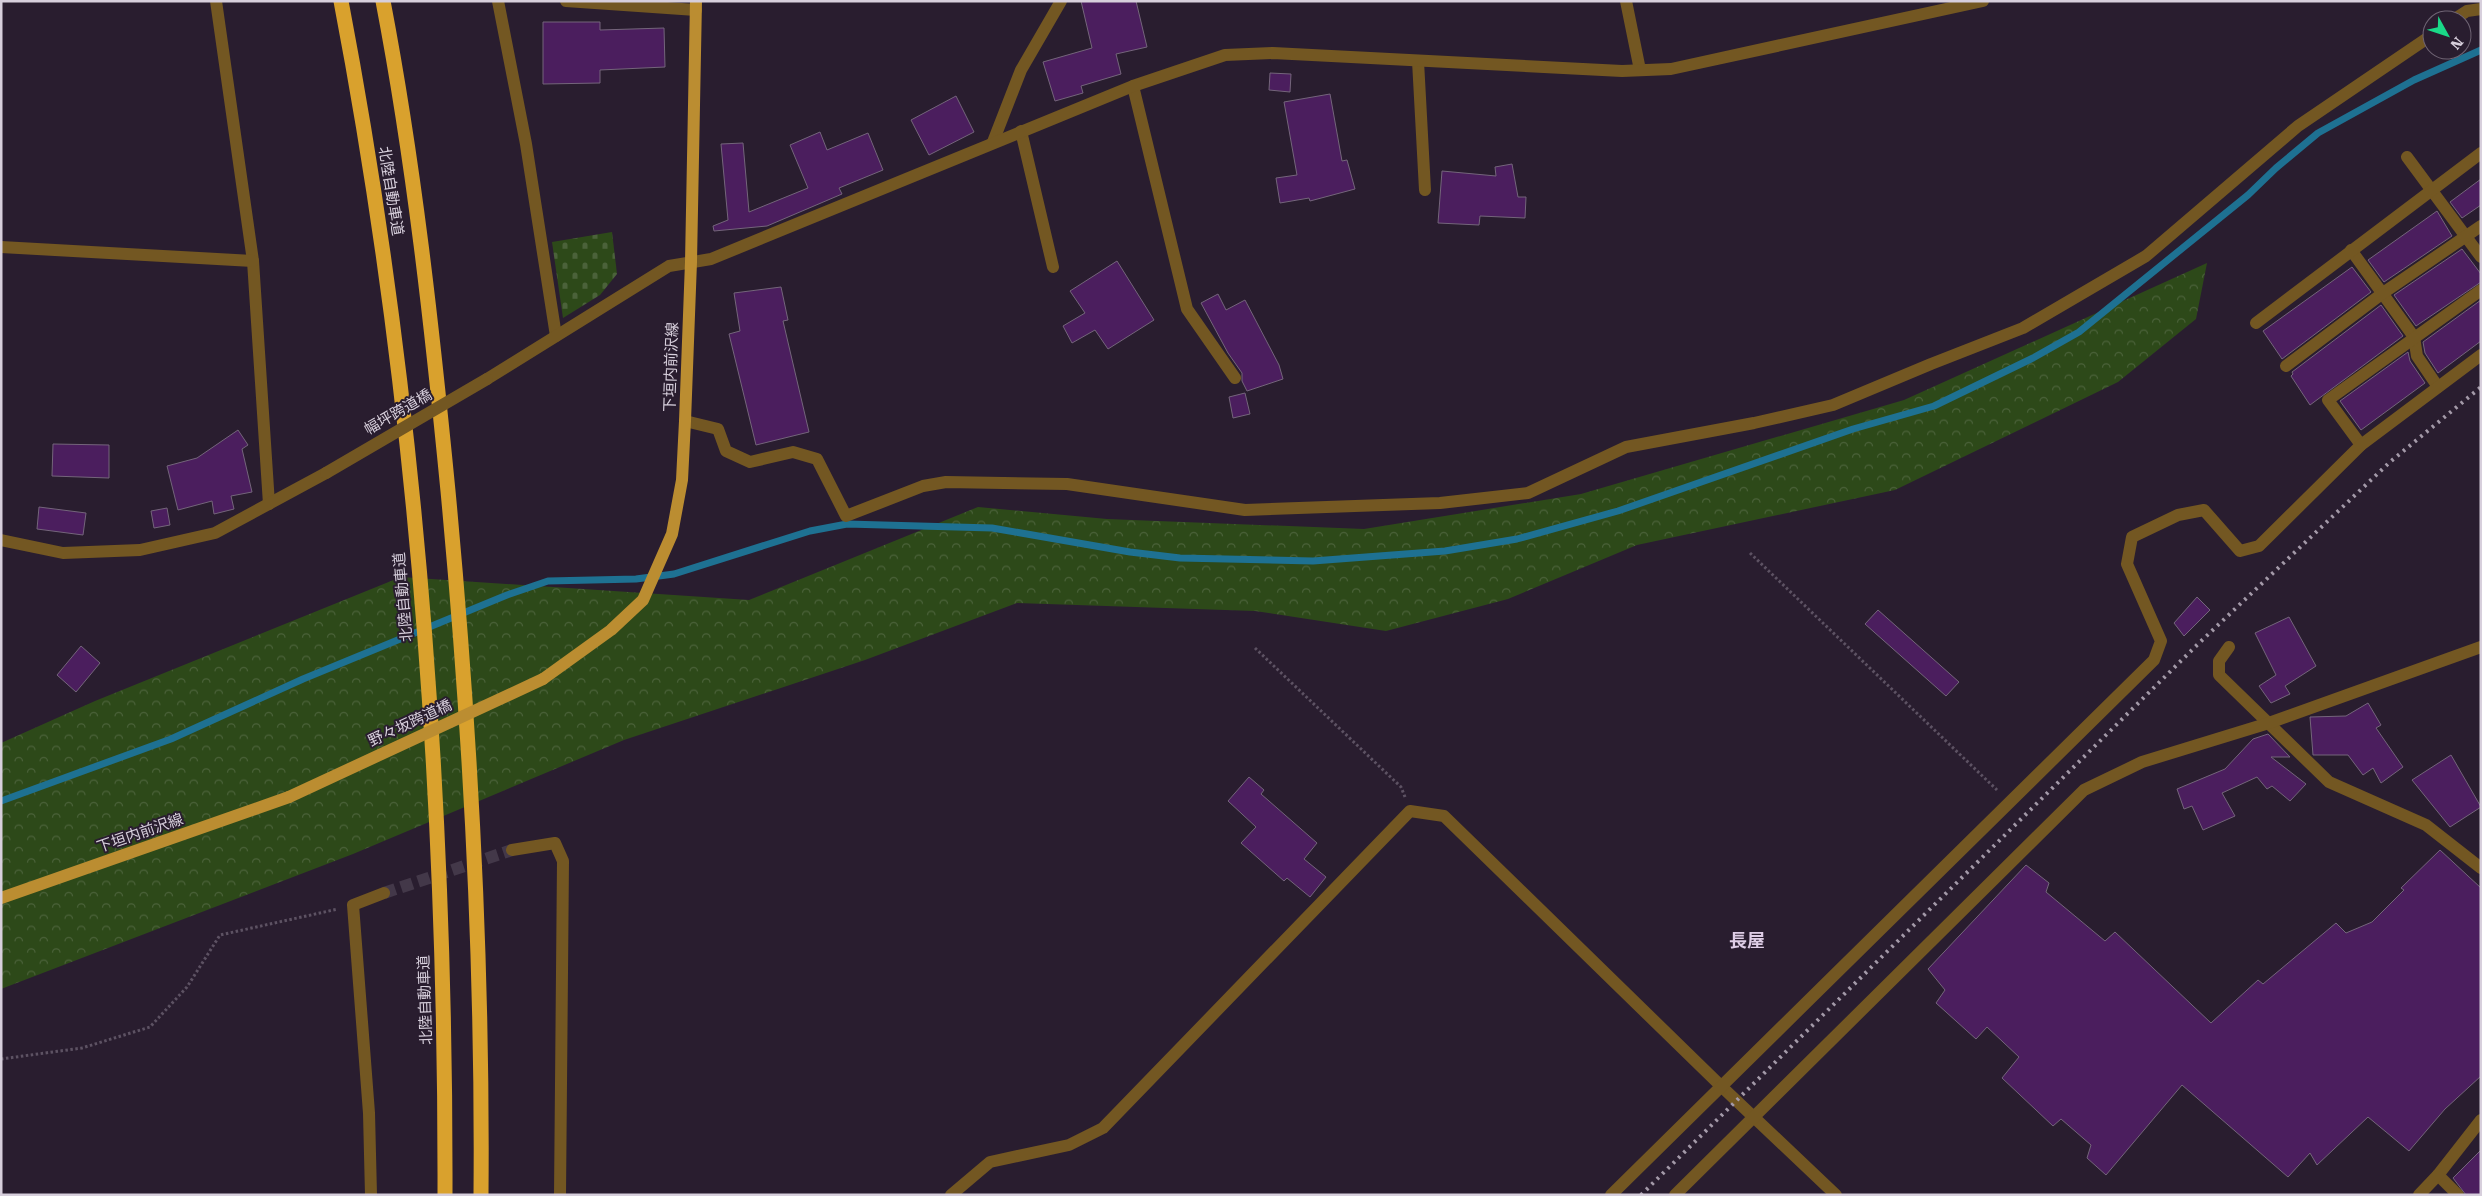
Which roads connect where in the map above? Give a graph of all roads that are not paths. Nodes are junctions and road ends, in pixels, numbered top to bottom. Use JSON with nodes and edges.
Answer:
{"nodes":[{"id":1,"x":216,"y":1,"type":"edge"},
{"id":2,"x":341,"y":1,"type":"edge"},
{"id":3,"x":384,"y":1,"type":"edge"},
{"id":4,"x":498,"y":1,"type":"edge"},
{"id":5,"x":566,"y":1,"type":"edge"},
{"id":6,"x":1061,"y":1,"type":"edge"},
{"id":7,"x":1626,"y":1,"type":"edge"},
{"id":8,"x":1984,"y":1,"type":"edge"},
{"id":9,"x":696,"y":6,"type":"edge"},
{"id":10,"x":2481,"y":9,"type":"edge"},
{"id":11,"x":2467,"y":10,"type":"edge"},
{"id":12,"x":2422,"y":42,"type":"edge"},
{"id":13,"x":1418,"y":61,"type":"junction"},
{"id":14,"x":1640,"y":70,"type":"junction"},
{"id":15,"x":1134,"y":86,"type":"junction"},
{"id":16,"x":1021,"y":131,"type":"junction"},
{"id":17,"x":994,"y":142,"type":"junction"},
{"id":18,"x":2481,"y":153,"type":"edge"},
{"id":19,"x":2407,"y":157,"type":"dead end"},
{"id":20,"x":1425,"y":190,"type":"dead end"},
{"id":21,"x":2431,"y":190,"type":"junction"},
{"id":22,"x":2481,"y":226,"type":"edge"},
{"id":23,"x":2466,"y":237,"type":"junction"},
{"id":24,"x":1,"y":246,"type":"edge"},
{"id":25,"x":2351,"y":250,"type":"junction"},
{"id":26,"x":2481,"y":257,"type":"edge"},
{"id":27,"x":253,"y":261,"type":"junction"},
{"id":28,"x":691,"y":262,"type":"junction"},
{"id":29,"x":1053,"y":267,"type":"dead end"},
{"id":30,"x":2481,"y":290,"type":"edge"},
{"id":31,"x":2383,"y":293,"type":"junction"},
{"id":32,"x":2256,"y":323,"type":"dead end"},
{"id":33,"x":556,"y":336,"type":"junction"},
{"id":34,"x":2414,"y":337,"type":"junction"},
{"id":35,"x":2481,"y":355,"type":"edge"},
{"id":36,"x":2286,"y":366,"type":"dead end"},
{"id":37,"x":1235,"y":378,"type":"dead end"},
{"id":38,"x":2438,"y":387,"type":"junction"},
{"id":39,"x":686,"y":421,"type":"junction"},
{"id":40,"x":2361,"y":445,"type":"junction"},
{"id":41,"x":269,"y":504,"type":"junction"},
{"id":42,"x":1,"y":540,"type":"edge"},
{"id":43,"x":2229,"y":647,"type":"dead end"},
{"id":44,"x":2481,"y":647,"type":"edge"},
{"id":45,"x":543,"y":679,"type":"joint"},
{"id":46,"x":2269,"y":723,"type":"junction"},
{"id":47,"x":289,"y":797,"type":"joint"},
{"id":48,"x":512,"y":850,"type":"tunnel mouth"},
{"id":49,"x":2481,"y":868,"type":"edge"},
{"id":50,"x":384,"y":893,"type":"tunnel mouth"},
{"id":51,"x":1,"y":898,"type":"edge"},
{"id":52,"x":1722,"y":1087,"type":"junction"},
{"id":53,"x":1755,"y":1117,"type":"junction"},
{"id":54,"x":2481,"y":1120,"type":"edge"},
{"id":55,"x":2438,"y":1175,"type":"junction"},
{"id":56,"x":371,"y":1195,"type":"edge"},
{"id":57,"x":446,"y":1195,"type":"edge"},
{"id":58,"x":481,"y":1195,"type":"edge"},
{"id":59,"x":560,"y":1195,"type":"edge"},
{"id":60,"x":951,"y":1195,"type":"edge"},
{"id":61,"x":1611,"y":1195,"type":"edge"},
{"id":62,"x":1675,"y":1195,"type":"edge"},
{"id":63,"x":1836,"y":1195,"type":"edge"},
{"id":64,"x":2419,"y":1195,"type":"edge"},
{"id":65,"x":2458,"y":1195,"type":"edge"}],
"edges":[{"from":1,"to":27,"type":"street"},
{"from":2,"to":57,"type":"highway","name":"北陸自動車道"},
{"from":3,"to":58,"type":"highway","name":"北陸自動車道"},
{"from":4,"to":33,"type":"street"},
{"from":5,"to":9,"type":"street"},
{"from":6,"to":17,"type":"street"},
{"from":7,"to":14,"type":"street"},
{"from":8,"to":14,"type":"street","name":"幅坪跨道橋"},
{"from":9,"to":28,"type":"main road","name":"下垣内前沢線"},
{"from":10,"to":11,"type":"street"},
{"from":12,"to":39,"type":"street"},
{"from":13,"to":14,"type":"street","name":"幅坪跨道橋"},
{"from":13,"to":15,"type":"street","name":"幅坪跨道橋"},
{"from":13,"to":20,"type":"street"},
{"from":15,"to":16,"type":"street","name":"幅坪跨道橋"},
{"from":15,"to":37,"type":"street"},
{"from":16,"to":17,"type":"street","name":"幅坪跨道橋"},
{"from":16,"to":29,"type":"street"},
{"from":17,"to":28,"type":"street","name":"幅坪跨道橋"},
{"from":18,"to":21,"type":"street"},
{"from":19,"to":21,"type":"street"},
{"from":21,"to":23,"type":"street"},
{"from":21,"to":25,"type":"street"},
{"from":22,"to":23,"type":"street"},
{"from":23,"to":26,"type":"street"},
{"from":23,"to":31,"type":"street"},
{"from":24,"to":27,"type":"street"},
{"from":25,"to":31,"type":"street"},
{"from":25,"to":32,"type":"street"},
{"from":27,"to":41,"type":"street"},
{"from":28,"to":33,"type":"street","name":"幅坪跨道橋"},
{"from":28,"to":39,"type":"main road","name":"下垣内前沢線"},
{"from":30,"to":34,"type":"street"},
{"from":31,"to":34,"type":"street"},
{"from":31,"to":36,"type":"street"},
{"from":33,"to":41,"type":"street","name":"幅坪跨道橋","bridge":true},
{"from":34,"to":38,"type":"street"},
{"from":34,"to":40,"type":"street"},
{"from":35,"to":38,"type":"street"},
{"from":38,"to":40,"type":"street"},
{"from":39,"to":45,"type":"main road","name":"下垣内前沢線"},
{"from":40,"to":52,"type":"street"},
{"from":41,"to":42,"type":"street","name":"幅坪跨道橋"},
{"from":43,"to":46,"type":"street"},
{"from":44,"to":46,"type":"street"},
{"from":45,"to":47,"type":"main road","name":"野々坂跨道橋","bridge":true},
{"from":46,"to":49,"type":"street"},
{"from":46,"to":53,"type":"street"},
{"from":47,"to":51,"type":"main road","name":"下垣内前沢線"},
{"from":48,"to":59,"type":"street"},
{"from":50,"to":56,"type":"street"},
{"from":52,"to":53,"type":"street"},
{"from":52,"to":60,"type":"street"},
{"from":52,"to":61,"type":"street"},
{"from":53,"to":62,"type":"street"},
{"from":53,"to":63,"type":"street"},
{"from":54,"to":55,"type":"street"},
{"from":55,"to":64,"type":"street"},
{"from":55,"to":65,"type":"street"}]}
